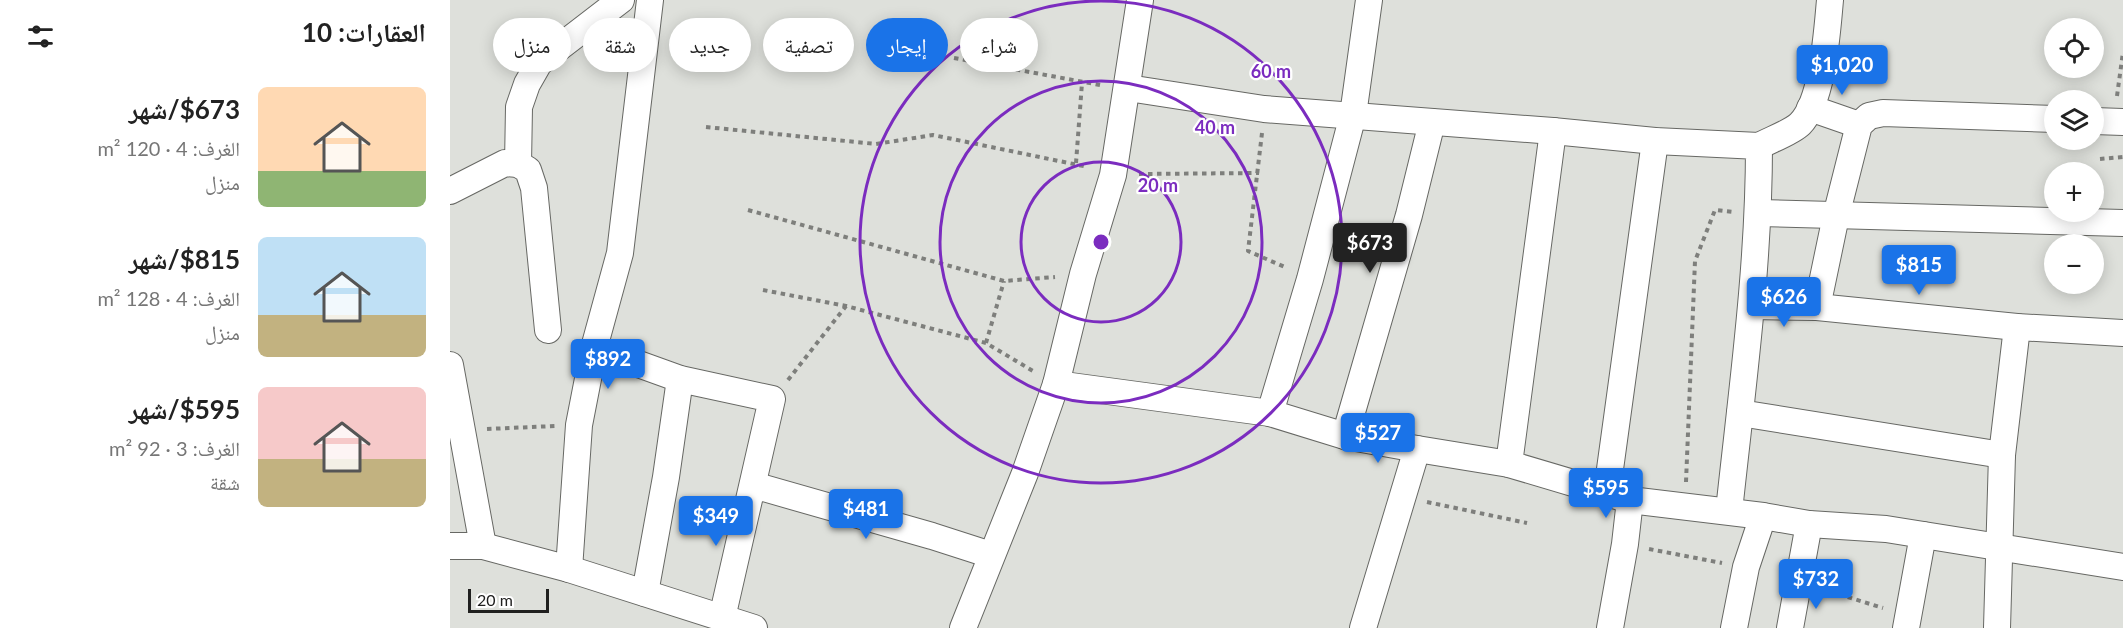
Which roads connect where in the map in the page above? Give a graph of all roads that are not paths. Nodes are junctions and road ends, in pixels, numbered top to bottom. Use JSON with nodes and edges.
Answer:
{"nodes":[{"id":1,"x":621,"y":0,"type":"edge"},
{"id":2,"x":650,"y":0,"type":"edge"},
{"id":3,"x":1140,"y":0,"type":"edge"},
{"id":4,"x":1369,"y":0,"type":"edge"},
{"id":5,"x":1830,"y":0,"type":"edge"},
{"id":6,"x":1128,"y":88,"type":"junction"},
{"id":7,"x":1810,"y":108,"type":"junction"},
{"id":8,"x":1353,"y":116,"type":"junction"},
{"id":9,"x":2044,"y":119,"type":"edge"},
{"id":10,"x":1432,"y":122,"type":"junction"},
{"id":11,"x":1859,"y":125,"type":"junction"},
{"id":12,"x":1553,"y":131,"type":"junction"},
{"id":13,"x":1655,"y":141,"type":"junction"},
{"id":14,"x":1760,"y":146,"type":"junction"},
{"id":15,"x":518,"y":164,"type":"junction"},
{"id":16,"x":452,"y":185,"type":"edge"},
{"id":17,"x":1759,"y":213,"type":"junction"},
{"id":18,"x":1836,"y":216,"type":"junction"},
{"id":19,"x":2123,"y":223,"type":"edge"},
{"id":20,"x":1752,"y":306,"type":"junction"},
{"id":21,"x":1817,"y":307,"type":"junction"},
{"id":22,"x":2017,"y":327,"type":"junction"},
{"id":23,"x":548,"y":330,"type":"dead end"},
{"id":24,"x":2123,"y":333,"type":"edge"},
{"id":25,"x":594,"y":348,"type":"junction"},
{"id":26,"x":450,"y":365,"type":"edge"},
{"id":27,"x":680,"y":379,"type":"junction"},
{"id":28,"x":1056,"y":384,"type":"junction"},
{"id":29,"x":1270,"y":412,"type":"junction"},
{"id":30,"x":1740,"y":413,"type":"junction"},
{"id":31,"x":1345,"y":436,"type":"junction"},
{"id":32,"x":1417,"y":449,"type":"junction"},
{"id":33,"x":2002,"y":455,"type":"junction"},
{"id":34,"x":1509,"y":464,"type":"junction"},
{"id":35,"x":753,"y":485,"type":"junction"},
{"id":36,"x":1618,"y":495,"type":"junction"},
{"id":37,"x":1729,"y":511,"type":"junction"},
{"id":38,"x":1763,"y":516,"type":"junction"},
{"id":39,"x":1809,"y":524,"type":"junction"},
{"id":40,"x":1923,"y":535,"type":"junction"},
{"id":41,"x":450,"y":546,"type":"edge"},
{"id":42,"x":483,"y":546,"type":"junction"},
{"id":43,"x":2000,"y":547,"type":"junction"},
{"id":44,"x":992,"y":555,"type":"junction"},
{"id":45,"x":2123,"y":567,"type":"edge"},
{"id":46,"x":569,"y":569,"type":"junction"},
{"id":47,"x":645,"y":593,"type":"junction"},
{"id":48,"x":722,"y":618,"type":"junction"},
{"id":49,"x":1907,"y":622,"type":"edge"},
{"id":50,"x":754,"y":628,"type":"edge"},
{"id":51,"x":963,"y":628,"type":"edge"},
{"id":52,"x":1363,"y":628,"type":"edge"},
{"id":53,"x":1610,"y":628,"type":"edge"},
{"id":54,"x":1734,"y":628,"type":"edge"},
{"id":55,"x":1790,"y":628,"type":"edge"},
{"id":56,"x":1997,"y":628,"type":"edge"}],
"edges":[{"from":1,"to":15,"type":"street"},
{"from":2,"to":25,"type":"street"},
{"from":3,"to":6,"type":"street"},
{"from":4,"to":8,"type":"street"},
{"from":5,"to":7,"type":"street"},
{"from":6,"to":8,"type":"street"},
{"from":6,"to":28,"type":"street"},
{"from":7,"to":11,"type":"street"},
{"from":7,"to":14,"type":"street"},
{"from":8,"to":10,"type":"street"},
{"from":8,"to":29,"type":"street"},
{"from":9,"to":11,"type":"street"},
{"from":10,"to":12,"type":"street"},
{"from":10,"to":31,"type":"street"},
{"from":11,"to":18,"type":"street"},
{"from":12,"to":13,"type":"street"},
{"from":12,"to":34,"type":"street"},
{"from":13,"to":14,"type":"street"},
{"from":13,"to":36,"type":"street"},
{"from":14,"to":17,"type":"street"},
{"from":15,"to":16,"type":"street"},
{"from":15,"to":23,"type":"street"},
{"from":17,"to":18,"type":"street"},
{"from":17,"to":20,"type":"street"},
{"from":18,"to":19,"type":"street"},
{"from":18,"to":21,"type":"street"},
{"from":20,"to":21,"type":"street"},
{"from":20,"to":30,"type":"street"},
{"from":21,"to":22,"type":"street"},
{"from":22,"to":24,"type":"street"},
{"from":22,"to":33,"type":"street"},
{"from":25,"to":27,"type":"street"},
{"from":25,"to":46,"type":"street"},
{"from":26,"to":42,"type":"street"},
{"from":27,"to":35,"type":"street"},
{"from":27,"to":47,"type":"street"},
{"from":28,"to":29,"type":"street"},
{"from":28,"to":44,"type":"street"},
{"from":29,"to":31,"type":"street"},
{"from":30,"to":33,"type":"street"},
{"from":30,"to":37,"type":"street"},
{"from":31,"to":32,"type":"street"},
{"from":32,"to":34,"type":"street"},
{"from":32,"to":52,"type":"street"},
{"from":33,"to":43,"type":"street"},
{"from":34,"to":36,"type":"street"},
{"from":35,"to":44,"type":"street"},
{"from":35,"to":48,"type":"street"},
{"from":36,"to":37,"type":"street"},
{"from":36,"to":53,"type":"street"},
{"from":37,"to":38,"type":"street"},
{"from":38,"to":39,"type":"street"},
{"from":38,"to":54,"type":"street"},
{"from":39,"to":40,"type":"street"},
{"from":39,"to":55,"type":"street"},
{"from":40,"to":43,"type":"street"},
{"from":40,"to":49,"type":"street"},
{"from":41,"to":42,"type":"street"},
{"from":42,"to":46,"type":"street"},
{"from":43,"to":45,"type":"street"},
{"from":43,"to":56,"type":"street"},
{"from":44,"to":51,"type":"street"},
{"from":46,"to":47,"type":"street"},
{"from":47,"to":48,"type":"street"},
{"from":48,"to":50,"type":"street"}]}
